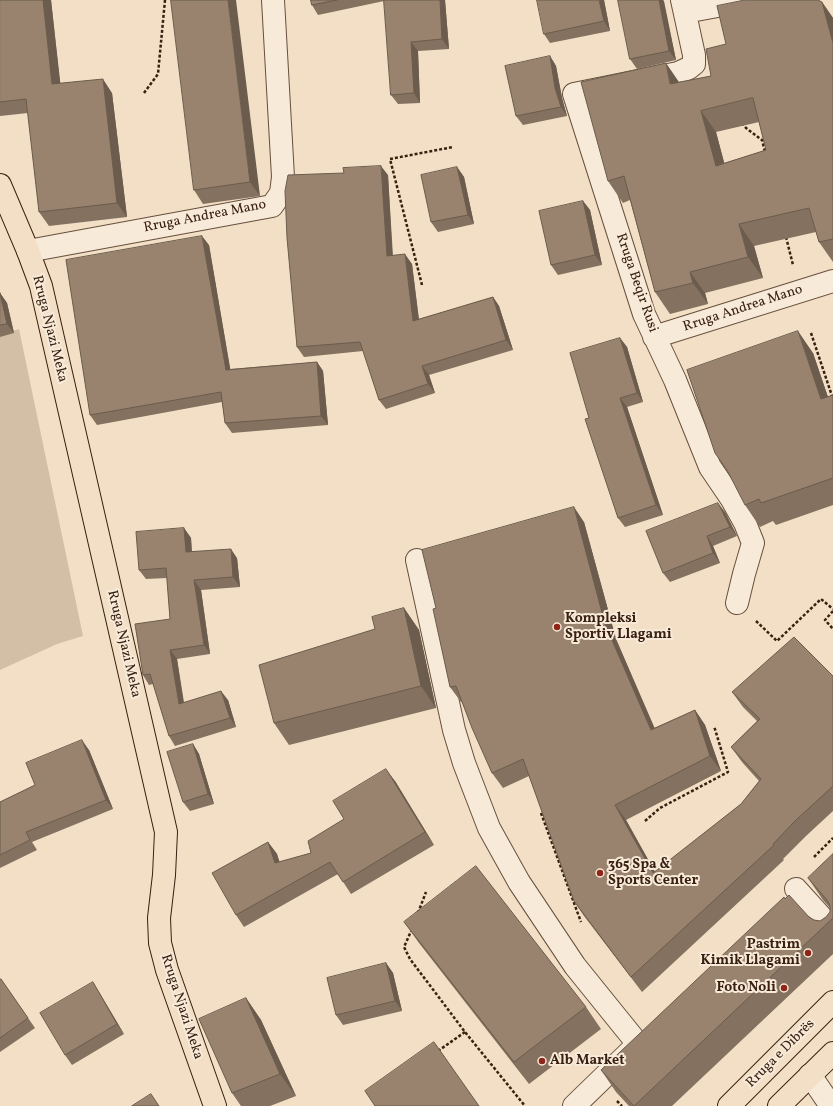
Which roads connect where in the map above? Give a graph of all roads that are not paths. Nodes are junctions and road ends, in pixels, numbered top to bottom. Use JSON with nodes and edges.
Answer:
{"nodes":[{"id":1,"x":273,"y":0,"type":"edge"},
{"id":2,"x":750,"y":0,"type":"edge"},
{"id":3,"x":684,"y":6,"type":"edge"},
{"id":4,"x":0,"y":185,"type":"edge"},
{"id":5,"x":28,"y":251,"type":"junction"},
{"id":6,"x":833,"y":281,"type":"edge"},
{"id":7,"x":654,"y":337,"type":"junction"},
{"id":8,"x":417,"y":560,"type":"dead end"},
{"id":9,"x":737,"y":603,"type":"road end"},
{"id":10,"x":796,"y":889,"type":"dead end"},
{"id":11,"x":833,"y":930,"type":"edge"},
{"id":12,"x":833,"y":1002,"type":"edge"},
{"id":13,"x":833,"y":1053,"type":"edge"},
{"id":14,"x":810,"y":1075,"type":"junction"},
{"id":15,"x":215,"y":1106,"type":"edge"},
{"id":16,"x":574,"y":1106,"type":"edge"},
{"id":17,"x":729,"y":1106,"type":"edge"},
{"id":18,"x":779,"y":1106,"type":"edge"},
{"id":19,"x":831,"y":1106,"type":"edge"}],
"edges":[{"from":1,"to":5,"type":"street","name":"Rruga Andrea Mano"},
{"from":2,"to":3,"type":"street"},
{"from":3,"to":7,"type":"street","name":"Rruga Beqir Rusi"},
{"from":4,"to":5,"type":"main road","name":"Rruga Njazi Meka"},
{"from":5,"to":15,"type":"main road","name":"Rruga Njazi Meka"},
{"from":6,"to":7,"type":"street","name":"Rruga Andrea Mano"},
{"from":7,"to":9,"type":"street","name":"Rruga Beqir Rusi"},
{"from":8,"to":16,"type":"street"},
{"from":10,"to":11,"type":"street"},
{"from":12,"to":17,"type":"main road","name":"Rruga e Dibrës"},
{"from":13,"to":14,"type":"main road"},
{"from":14,"to":18,"type":"main road"},
{"from":14,"to":19,"type":"street"}]}
